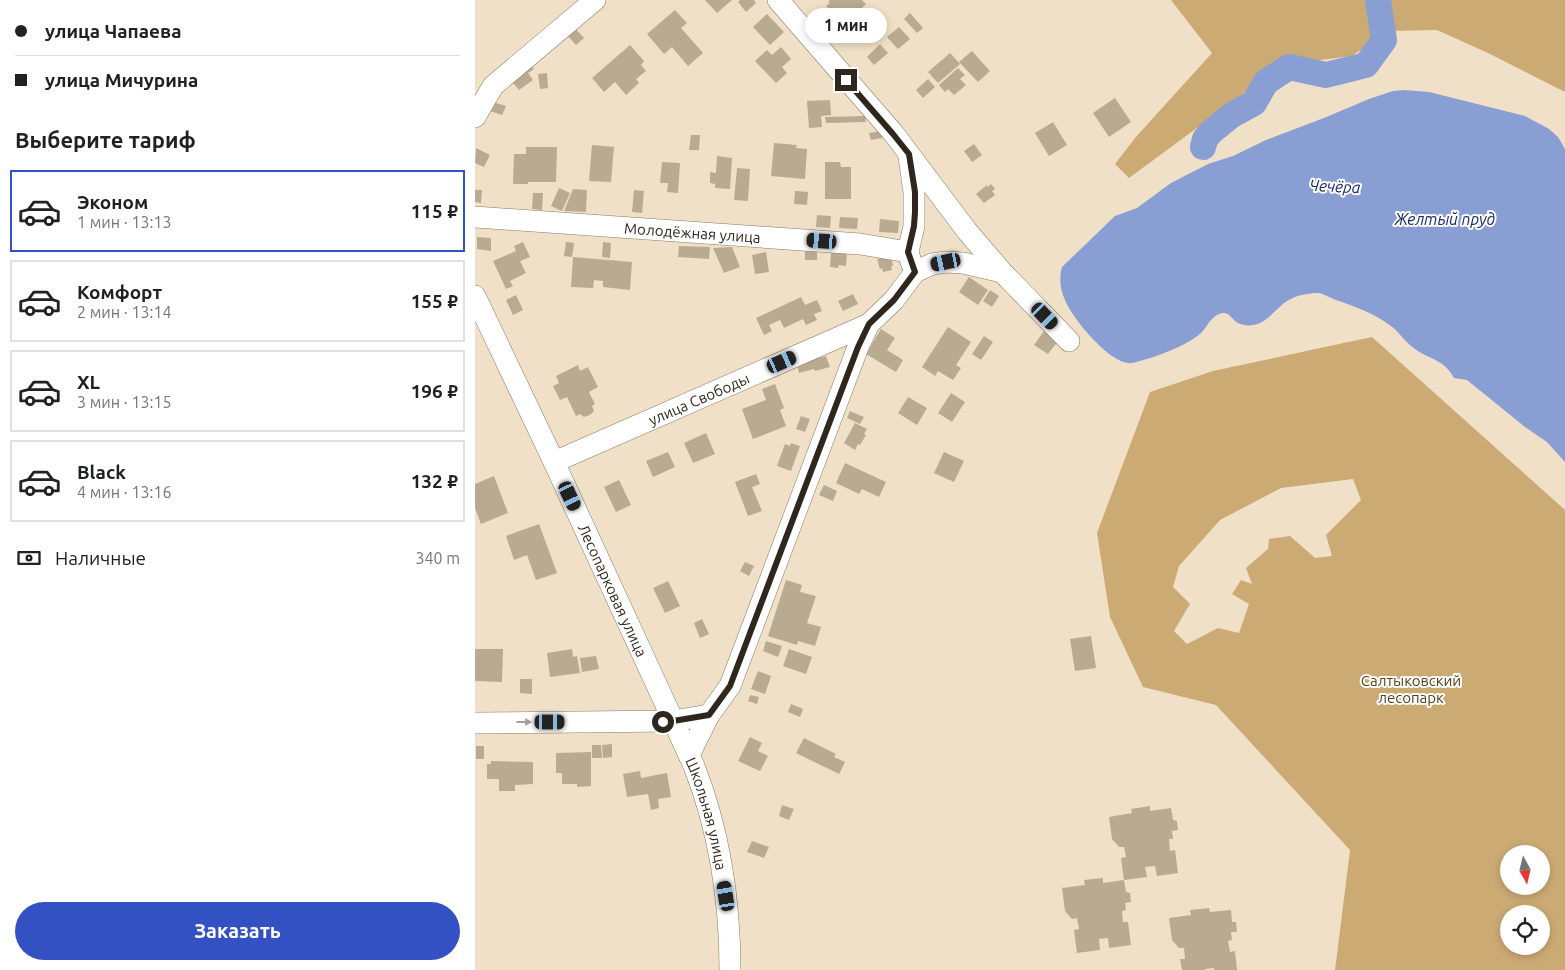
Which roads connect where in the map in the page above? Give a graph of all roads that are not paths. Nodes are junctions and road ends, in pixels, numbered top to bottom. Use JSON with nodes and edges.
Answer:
{"nodes":[{"id":1,"x":595,"y":0,"type":"edge"},
{"id":2,"x":778,"y":0,"type":"edge"},
{"id":3,"x":475,"y":117,"type":"edge"},
{"id":4,"x":909,"y":154,"type":"junction"},
{"id":5,"x":475,"y":217,"type":"edge"},
{"id":6,"x":908,"y":252,"type":"junction"},
{"id":7,"x":915,"y":272,"type":"junction"},
{"id":8,"x":1002,"y":272,"type":"junction"},
{"id":9,"x":475,"y":296,"type":"edge"},
{"id":10,"x":869,"y":324,"type":"junction"},
{"id":11,"x":1069,"y":341,"type":"dead end"},
{"id":12,"x":554,"y":462,"type":"junction"},
{"id":13,"x":709,"y":715,"type":"junction"},
{"id":14,"x":673,"y":721,"type":"junction"},
{"id":15,"x":475,"y":723,"type":"edge"},
{"id":16,"x":689,"y":754,"type":"junction"},
{"id":17,"x":730,"y":970,"type":"edge"}],
"edges":[{"from":1,"to":3,"type":"street"},
{"from":2,"to":4,"type":"street"},
{"from":4,"to":6,"type":"street"},
{"from":4,"to":8,"type":"street"},
{"from":5,"to":6,"type":"street","name":"Молодёжная улица"},
{"from":6,"to":7,"type":"street"},
{"from":7,"to":8,"type":"street"},
{"from":7,"to":10,"type":"street"},
{"from":8,"to":11,"type":"street"},
{"from":9,"to":12,"type":"street","name":"Лесопарковая улица"},
{"from":10,"to":12,"type":"street","name":"улица Свободы"},
{"from":10,"to":13,"type":"street"},
{"from":12,"to":14,"type":"street","name":"Лесопарковая улица"},
{"from":13,"to":14,"type":"street"},
{"from":13,"to":16,"type":"street"},
{"from":15,"to":14,"type":"street","one_way":true},
{"from":14,"to":16,"type":"street","name":"Школьная улица"},
{"from":16,"to":17,"type":"street","name":"Школьная улица"}]}
